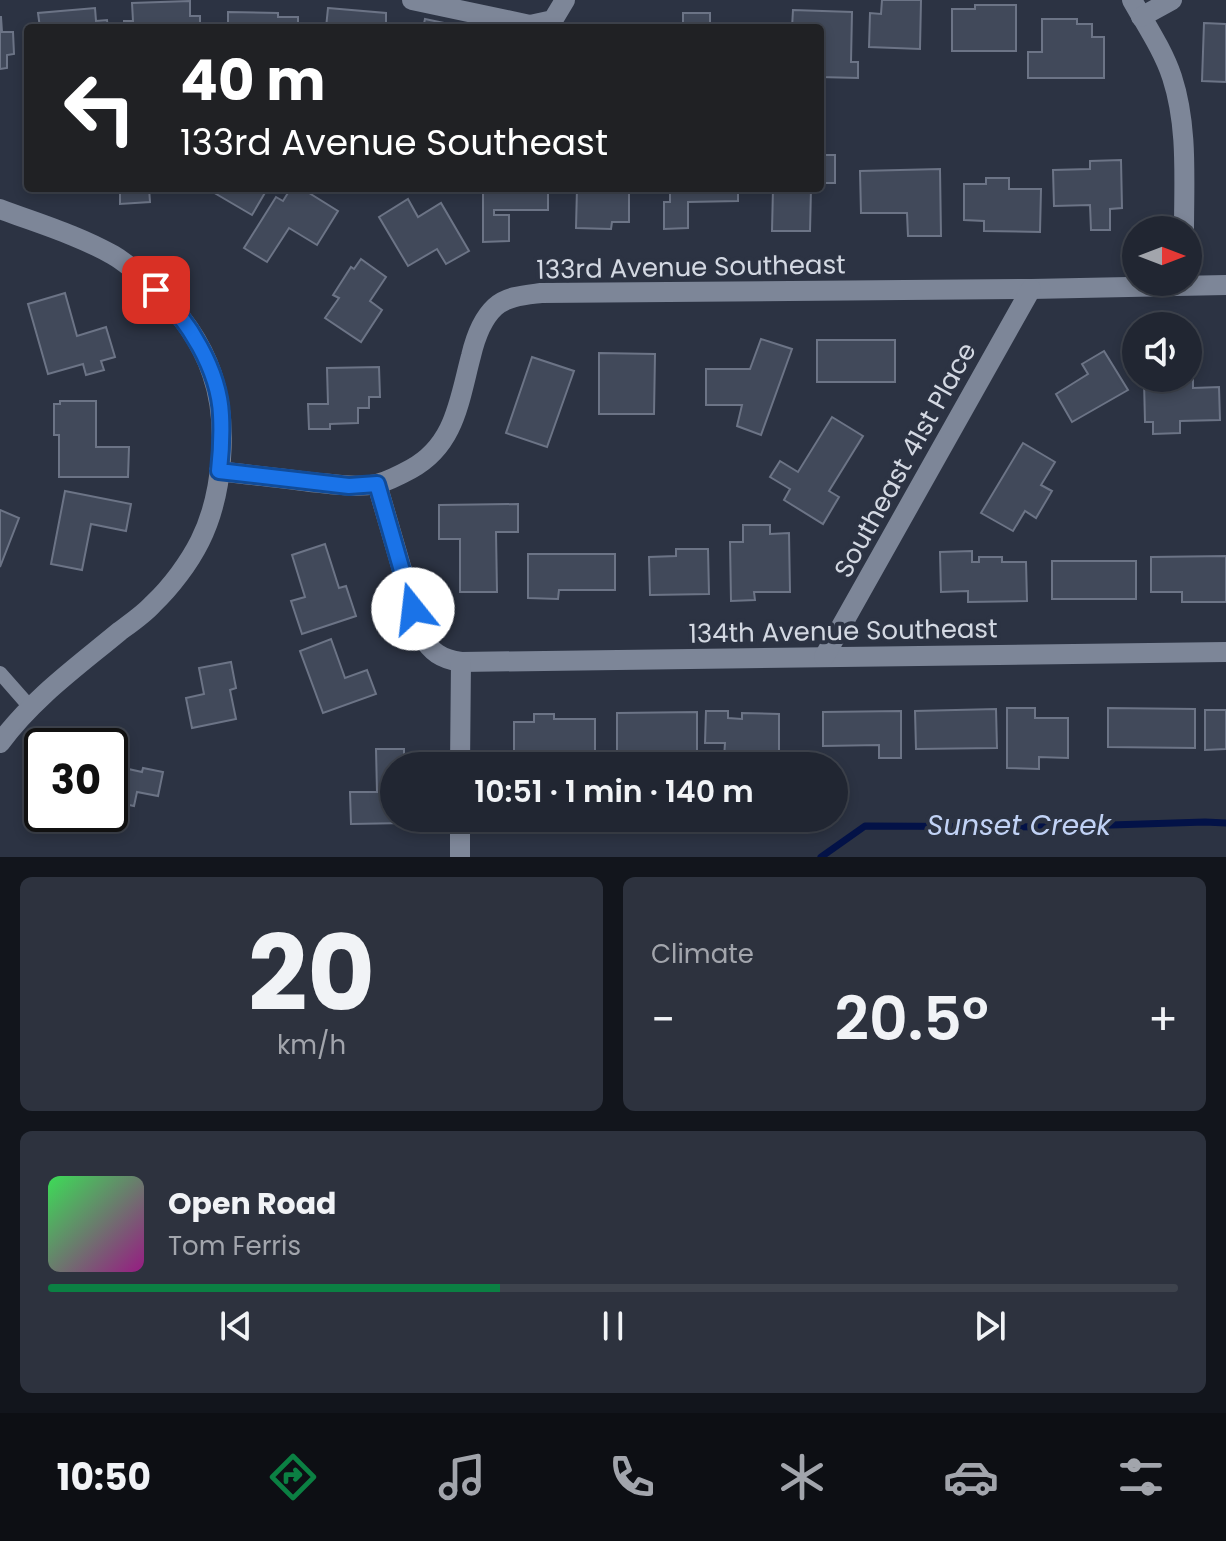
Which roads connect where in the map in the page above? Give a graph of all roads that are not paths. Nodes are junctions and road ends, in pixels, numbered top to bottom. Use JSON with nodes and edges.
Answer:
{"nodes":[{"id":1,"x":412,"y":0,"type":"edge"},
{"id":2,"x":420,"y":0,"type":"edge"},
{"id":3,"x":565,"y":0,"type":"edge"},
{"id":4,"x":1172,"y":0,"type":"edge"},
{"id":5,"x":1137,"y":8,"type":"edge"},
{"id":6,"x":526,"y":24,"type":"edge"},
{"id":7,"x":535,"y":24,"type":"edge"},
{"id":8,"x":0,"y":209,"type":"edge"},
{"id":9,"x":1184,"y":216,"type":"edge"},
{"id":10,"x":1202,"y":284,"type":"edge"},
{"id":11,"x":1226,"y":285,"type":"edge"},
{"id":12,"x":1122,"y":286,"type":"edge"},
{"id":13,"x":1031,"y":289,"type":"junction"},
{"id":14,"x":219,"y":471,"type":"junction"},
{"id":15,"x":377,"y":484,"type":"junction"},
{"id":16,"x":1226,"y":652,"type":"edge"},
{"id":17,"x":824,"y":657,"type":"junction"},
{"id":18,"x":461,"y":662,"type":"junction"},
{"id":19,"x":0,"y":673,"type":"edge"},
{"id":20,"x":30,"y":707,"type":"junction"},
{"id":21,"x":0,"y":743,"type":"edge"},
{"id":22,"x":460,"y":752,"type":"edge"},
{"id":23,"x":460,"y":832,"type":"edge"},
{"id":24,"x":460,"y":857,"type":"edge"}],
"edges":[{"from":1,"to":2,"type":"street"},
{"from":2,"to":6,"type":"street"},
{"from":3,"to":7,"type":"street"},
{"from":4,"to":5,"type":"street"},
{"from":5,"to":9,"type":"street"},
{"from":8,"to":14,"type":"street"},
{"from":10,"to":11,"type":"street","name":"133rd Avenue Southeast"},
{"from":12,"to":13,"type":"street","name":"133rd Avenue Southeast"},
{"from":13,"to":15,"type":"street","name":"133rd Avenue Southeast"},
{"from":13,"to":17,"type":"street","name":"Southeast 41st Place"},
{"from":14,"to":15,"type":"street","name":"133rd Avenue Southeast"},
{"from":14,"to":20,"type":"street"},
{"from":15,"to":18,"type":"street"},
{"from":16,"to":17,"type":"street","name":"134th Avenue Southeast"},
{"from":17,"to":18,"type":"street","name":"134th Avenue Southeast"},
{"from":18,"to":22,"type":"street"},
{"from":19,"to":20,"type":"lane"},
{"from":20,"to":21,"type":"street"},
{"from":23,"to":24,"type":"street"}]}
